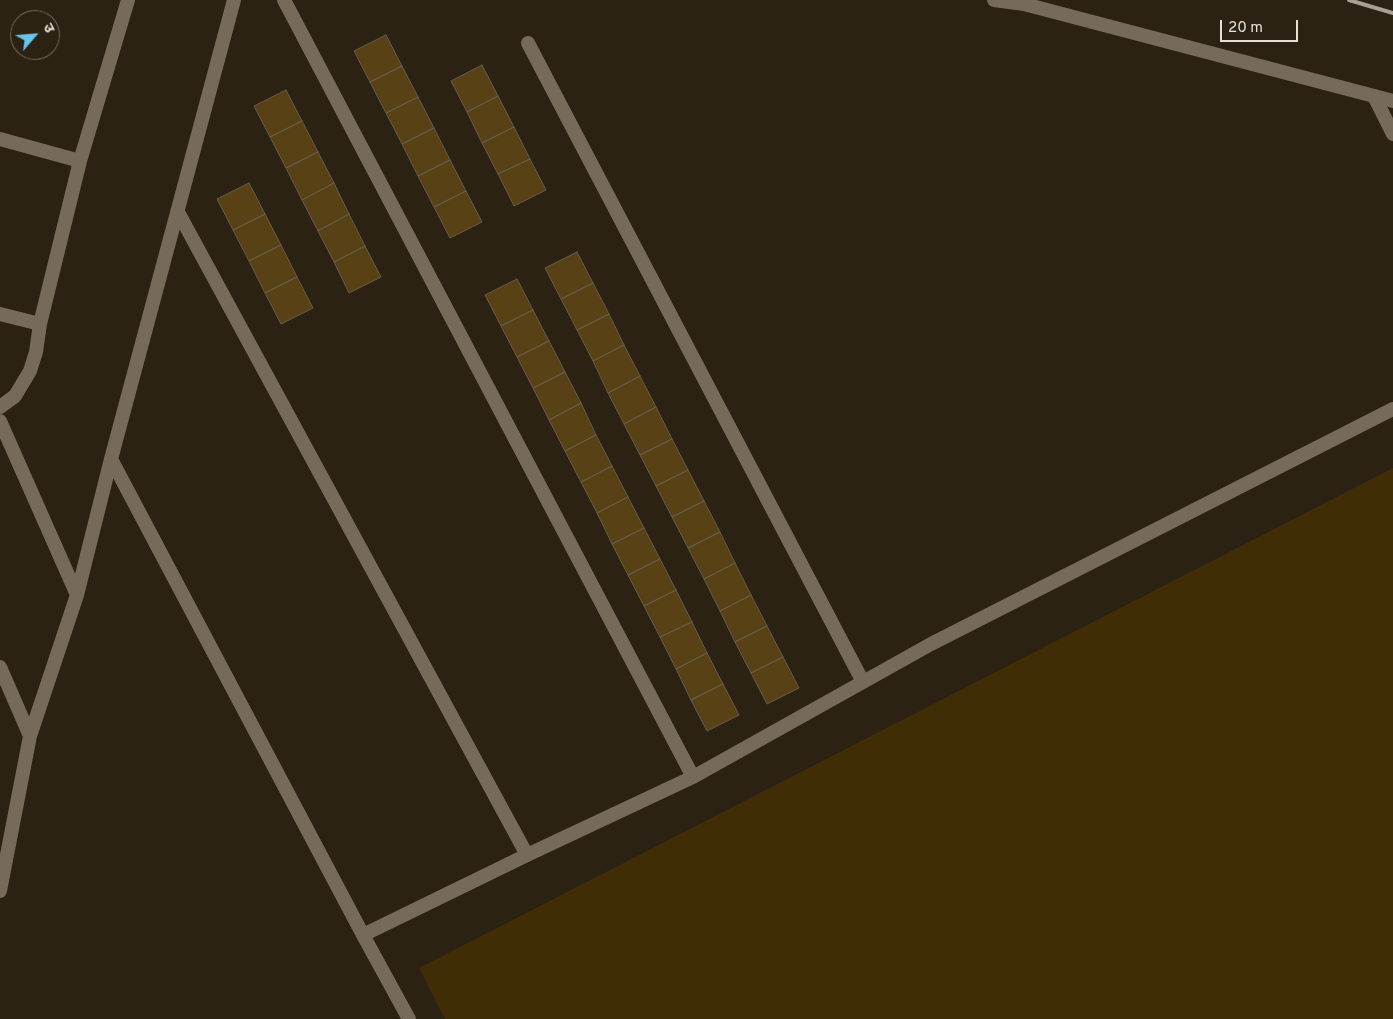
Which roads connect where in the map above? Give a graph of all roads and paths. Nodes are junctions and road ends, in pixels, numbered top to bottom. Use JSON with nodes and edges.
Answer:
{"nodes":[{"id":1,"x":234,"y":0,"type":"edge"},
{"id":2,"x":284,"y":0,"type":"edge"},
{"id":3,"x":994,"y":0,"type":"edge"},
{"id":4,"x":122,"y":1,"type":"edge"},
{"id":5,"x":528,"y":43,"type":"dead end"},
{"id":6,"x":1374,"y":96,"type":"junction"},
{"id":7,"x":1393,"y":101,"type":"edge"},
{"id":8,"x":1393,"y":134,"type":"edge"},
{"id":9,"x":0,"y":139,"type":"edge"},
{"id":10,"x":80,"y":161,"type":"junction"},
{"id":11,"x":178,"y":212,"type":"junction"},
{"id":12,"x":0,"y":314,"type":"edge"},
{"id":13,"x":40,"y":324,"type":"junction"},
{"id":14,"x":0,"y":407,"type":"edge"},
{"id":15,"x":1393,"y":409,"type":"edge"},
{"id":16,"x":0,"y":421,"type":"edge"},
{"id":17,"x":111,"y":459,"type":"junction"},
{"id":18,"x":77,"y":595,"type":"junction"},
{"id":19,"x":0,"y":667,"type":"edge"},
{"id":20,"x":863,"y":682,"type":"junction"},
{"id":21,"x":30,"y":736,"type":"junction"},
{"id":22,"x":693,"y":777,"type":"junction"},
{"id":23,"x":527,"y":855,"type":"junction"},
{"id":24,"x":0,"y":891,"type":"edge"},
{"id":25,"x":362,"y":935,"type":"junction"},
{"id":26,"x":409,"y":1019,"type":"edge"}],
"edges":[{"from":1,"to":11,"type":"street"},
{"from":2,"to":22,"type":"street"},
{"from":3,"to":6,"type":"street"},
{"from":4,"to":10,"type":"street"},
{"from":5,"to":20,"type":"street"},
{"from":6,"to":7,"type":"street"},
{"from":6,"to":8,"type":"street"},
{"from":9,"to":10,"type":"street"},
{"from":10,"to":13,"type":"street"},
{"from":11,"to":17,"type":"street"},
{"from":11,"to":23,"type":"street"},
{"from":12,"to":13,"type":"street"},
{"from":13,"to":14,"type":"street"},
{"from":15,"to":20,"type":"street"},
{"from":16,"to":18,"type":"street"},
{"from":17,"to":18,"type":"street"},
{"from":17,"to":25,"type":"street"},
{"from":18,"to":21,"type":"street"},
{"from":19,"to":21,"type":"street"},
{"from":20,"to":22,"type":"street"},
{"from":21,"to":24,"type":"street"},
{"from":22,"to":23,"type":"street"},
{"from":23,"to":25,"type":"street"},
{"from":25,"to":26,"type":"street"}]}
